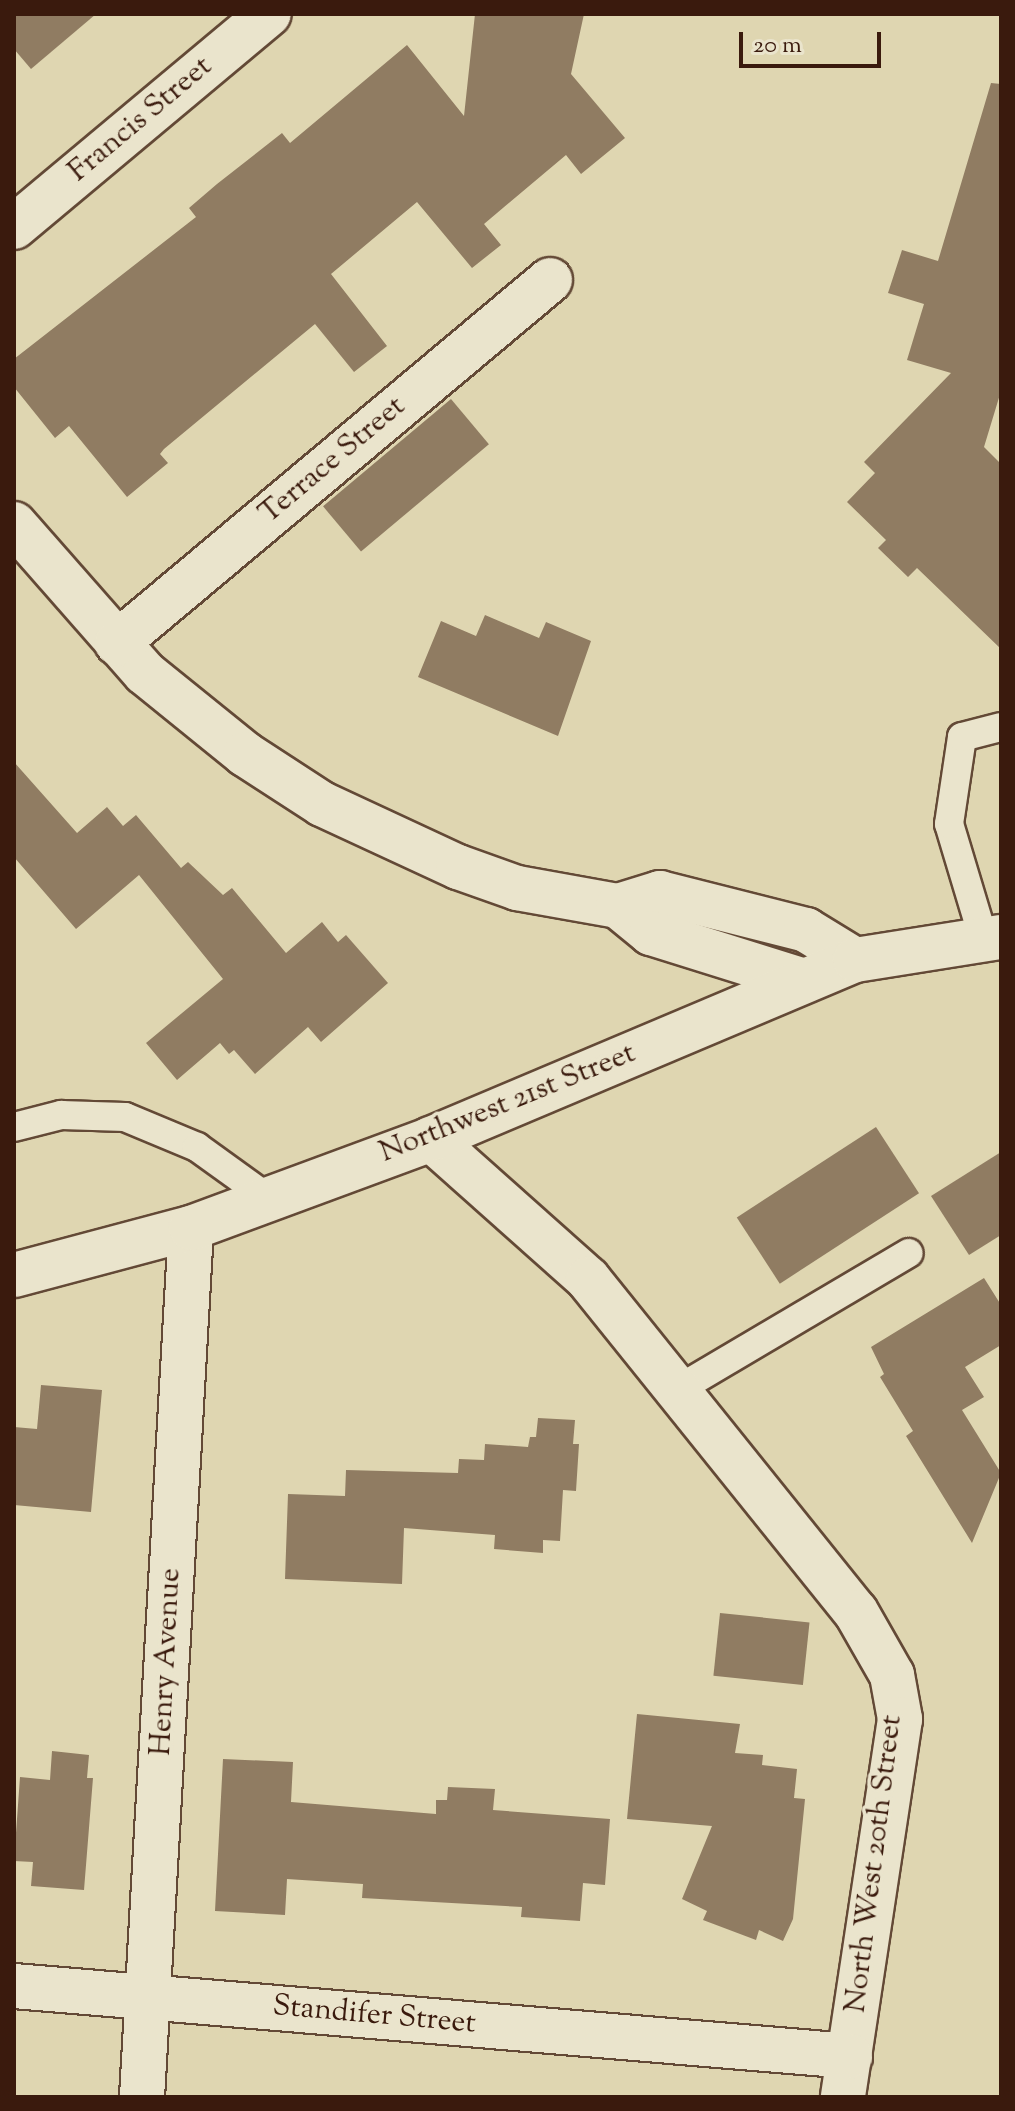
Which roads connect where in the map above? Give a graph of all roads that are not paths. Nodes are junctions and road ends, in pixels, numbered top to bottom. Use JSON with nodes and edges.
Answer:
{"nodes":[{"id":1,"x":269,"y":14,"type":"edge"},
{"id":2,"x":14,"y":227,"type":"edge"},
{"id":3,"x":550,"y":280,"type":"dead end"},
{"id":4,"x":14,"y":524,"type":"edge"},
{"id":5,"x":117,"y":643,"type":"junction"},
{"id":6,"x":1001,"y":727,"type":"edge"},
{"id":7,"x":618,"y":906,"type":"junction"},
{"id":8,"x":992,"y":937,"type":"edge"},
{"id":9,"x":855,"y":960,"type":"junction"},
{"id":10,"x":804,"y":981,"type":"junction"},
{"id":11,"x":14,"y":1127,"type":"edge"},
{"id":12,"x":431,"y":1139,"type":"junction"},
{"id":13,"x":269,"y":1199,"type":"junction"},
{"id":14,"x":191,"y":1228,"type":"junction"},
{"id":15,"x":909,"y":1253,"type":"dead end"},
{"id":16,"x":14,"y":1275,"type":"edge"},
{"id":17,"x":677,"y":1390,"type":"junction"},
{"id":18,"x":14,"y":1986,"type":"edge"},
{"id":19,"x":148,"y":1997,"type":"junction"},
{"id":20,"x":734,"y":2045,"type":"joint"},
{"id":21,"x":847,"y":2076,"type":"edge"},
{"id":22,"x":142,"y":2097,"type":"edge"}],
"edges":[{"from":1,"to":2,"type":"street","name":"Francis Street"},
{"from":3,"to":5,"type":"street","name":"Terrace Street"},
{"from":4,"to":5,"type":"street"},
{"from":5,"to":7,"type":"street"},
{"from":6,"to":8,"type":"lane"},
{"from":7,"to":9,"type":"street"},
{"from":7,"to":10,"type":"street"},
{"from":8,"to":9,"type":"street","name":"Northwest 21st Street"},
{"from":9,"to":10,"type":"street","name":"Northwest 21st Street"},
{"from":10,"to":12,"type":"street","name":"Northwest 21st Street"},
{"from":11,"to":13,"type":"lane"},
{"from":12,"to":13,"type":"street","name":"Northwest 21st Street"},
{"from":12,"to":17,"type":"street","name":"North West 20th Street"},
{"from":13,"to":14,"type":"street","name":"Northwest 21st Street"},
{"from":14,"to":16,"type":"street","name":"Northwest 21st Street"},
{"from":14,"to":19,"type":"street","name":"Henry Avenue"},
{"from":15,"to":17,"type":"lane"},
{"from":17,"to":21,"type":"street","name":"North West 20th Street"},
{"from":18,"to":19,"type":"street","name":"Standifer Street"},
{"from":19,"to":20,"type":"street","name":"Standifer Street"},
{"from":19,"to":22,"type":"street","name":"Henry Avenue"},
{"from":20,"to":21,"type":"street","name":"North West 20th Street"}]}
